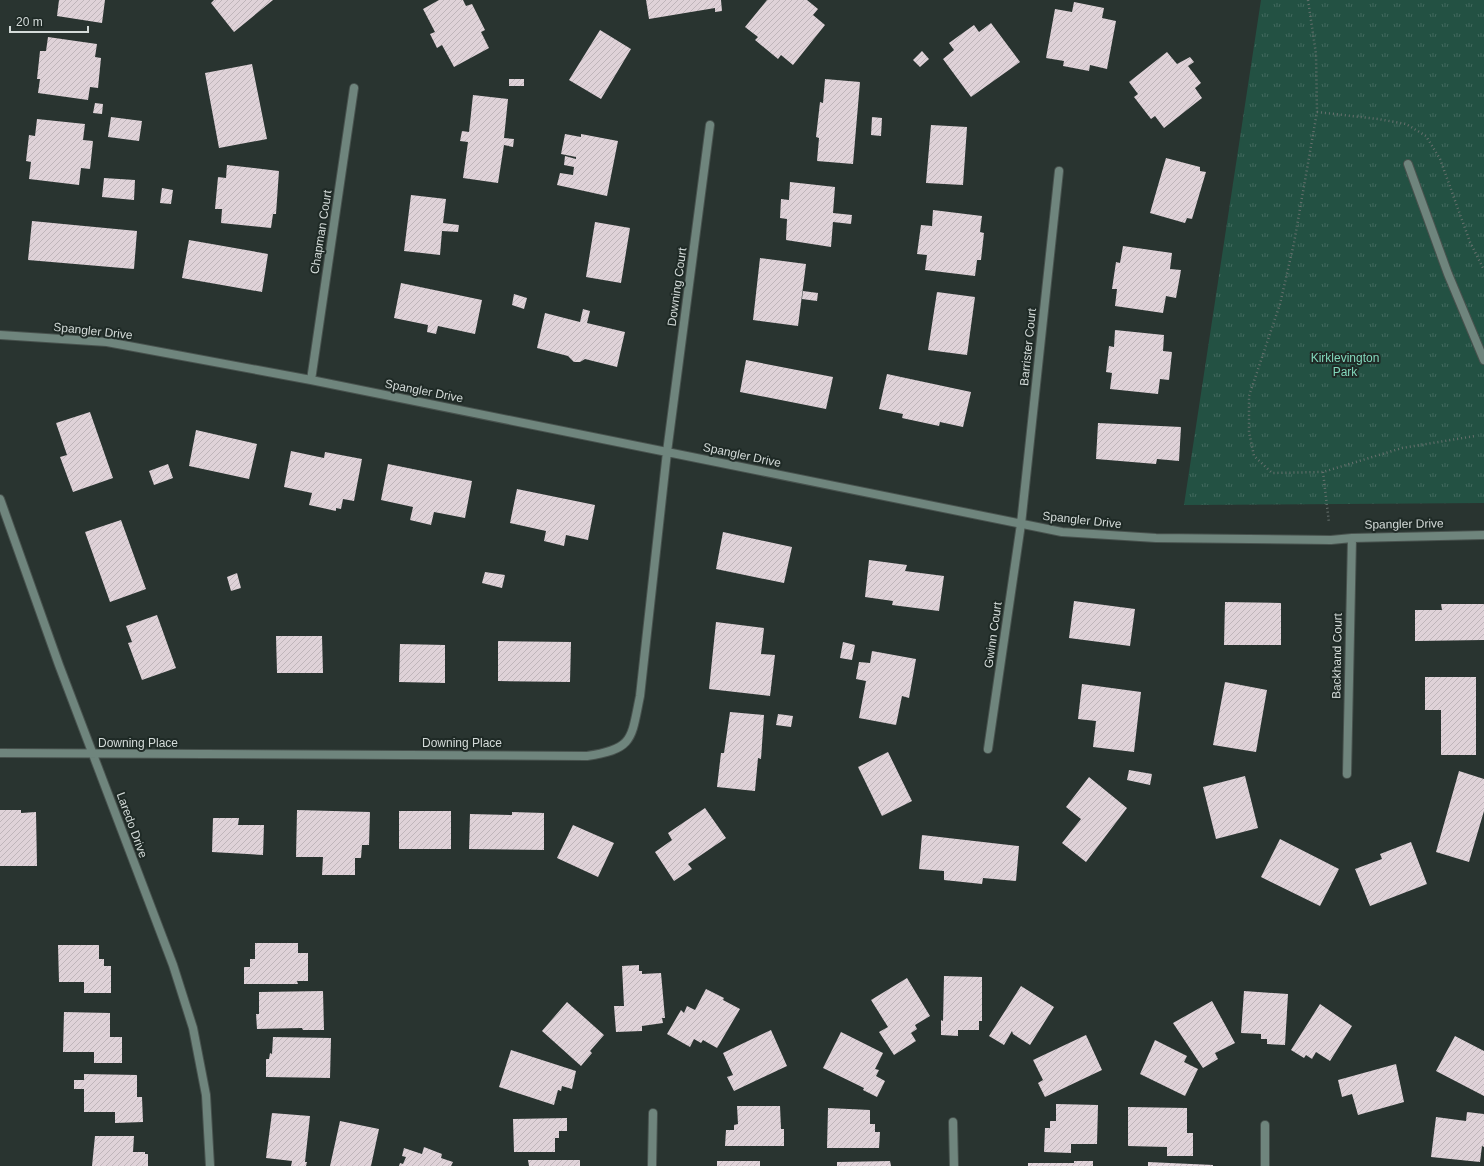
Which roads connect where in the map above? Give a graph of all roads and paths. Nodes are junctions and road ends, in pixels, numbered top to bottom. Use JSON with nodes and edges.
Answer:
{"nodes":[{"id":1,"x":1308,"y":0,"type":"edge"},
{"id":2,"x":354,"y":88,"type":"dead end"},
{"id":3,"x":710,"y":125,"type":"dead end"},
{"id":4,"x":1408,"y":164,"type":"dead end"},
{"id":5,"x":1059,"y":171,"type":"dead end"},
{"id":6,"x":0,"y":335,"type":"edge"},
{"id":7,"x":1484,"y":360,"type":"edge"},
{"id":8,"x":311,"y":380,"type":"junction"},
{"id":9,"x":1475,"y":436,"type":"dead end"},
{"id":10,"x":667,"y":452,"type":"junction"},
{"id":11,"x":1323,"y":472,"type":"junction"},
{"id":12,"x":0,"y":499,"type":"edge"},
{"id":13,"x":1021,"y":524,"type":"junction"},
{"id":14,"x":1484,"y":535,"type":"edge"},
{"id":15,"x":1352,"y":538,"type":"junction"},
{"id":16,"x":1331,"y":540,"type":"junction"},
{"id":17,"x":988,"y":749,"type":"dead end"},
{"id":18,"x":0,"y":753,"type":"edge"},
{"id":19,"x":94,"y":755,"type":"junction"},
{"id":20,"x":1347,"y":774,"type":"dead end"},
{"id":21,"x":653,"y":1113,"type":"dead end"},
{"id":22,"x":953,"y":1122,"type":"dead end"},
{"id":23,"x":1265,"y":1125,"type":"dead end"},
{"id":24,"x":210,"y":1166,"type":"edge"},
{"id":25,"x":652,"y":1166,"type":"edge"},
{"id":26,"x":954,"y":1166,"type":"edge"},
{"id":27,"x":1265,"y":1166,"type":"edge"}],
"edges":[{"from":1,"to":11,"type":"path"},
{"from":2,"to":8,"type":"street","name":"Chapman Court"},
{"from":3,"to":10,"type":"street","name":"Downing Court"},
{"from":4,"to":7,"type":"street"},
{"from":5,"to":13,"type":"street","name":"Barrister Court"},
{"from":6,"to":8,"type":"street","name":"Spangler Drive"},
{"from":8,"to":10,"type":"street","name":"Spangler Drive"},
{"from":9,"to":11,"type":"path"},
{"from":10,"to":13,"type":"street","name":"Spangler Drive"},
{"from":10,"to":19,"type":"street","name":"Downing Place"},
{"from":11,"to":16,"type":"path"},
{"from":12,"to":19,"type":"street","name":"Laredo Drive"},
{"from":13,"to":16,"type":"street","name":"Spangler Drive"},
{"from":13,"to":17,"type":"street","name":"Gwinn Court"},
{"from":14,"to":15,"type":"street","name":"Spangler Drive"},
{"from":15,"to":16,"type":"street","name":"Spangler Drive"},
{"from":15,"to":20,"type":"street","name":"Backhand Court"},
{"from":18,"to":19,"type":"street","name":"Downing Place"},
{"from":19,"to":24,"type":"street","name":"Laredo Drive"},
{"from":21,"to":25,"type":"street"},
{"from":22,"to":26,"type":"street"},
{"from":23,"to":27,"type":"street"}]}
